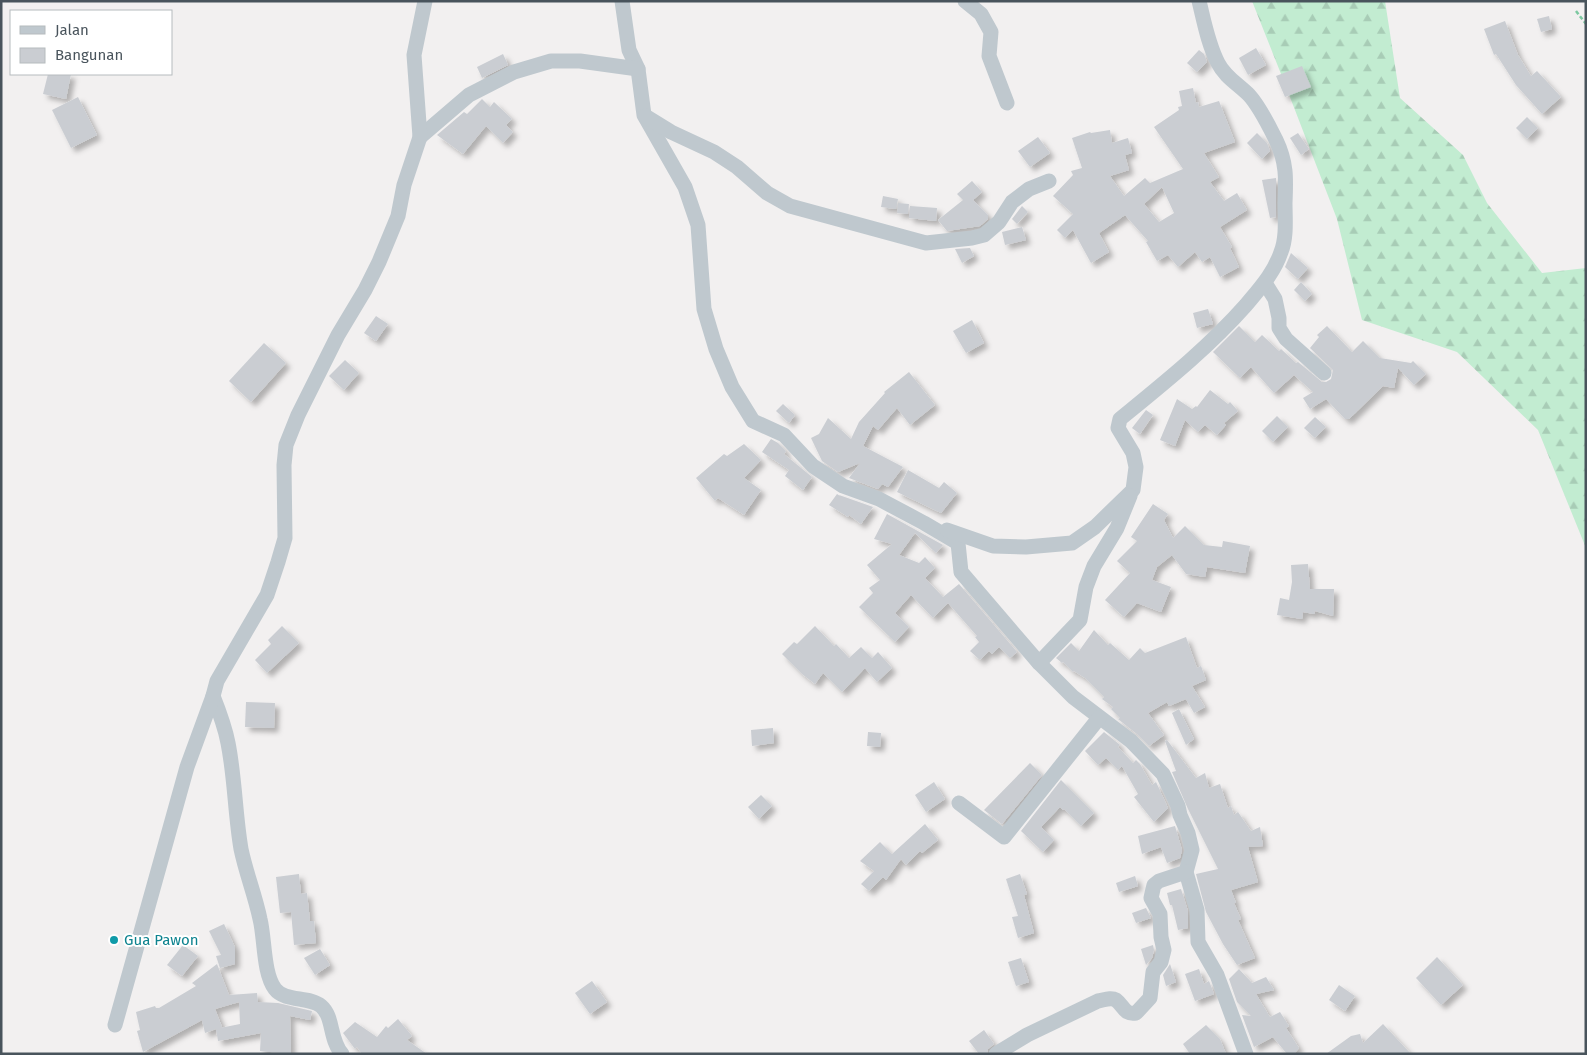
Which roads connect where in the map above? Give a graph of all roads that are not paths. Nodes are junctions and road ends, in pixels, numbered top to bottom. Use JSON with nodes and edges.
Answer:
{"nodes":[{"id":1,"x":425,"y":1,"type":"edge"},
{"id":2,"x":622,"y":1,"type":"edge"},
{"id":3,"x":965,"y":1,"type":"edge"},
{"id":4,"x":1199,"y":1,"type":"edge"},
{"id":5,"x":638,"y":69,"type":"junction"},
{"id":6,"x":1007,"y":103,"type":"dead end"},
{"id":7,"x":644,"y":115,"type":"junction"},
{"id":8,"x":420,"y":137,"type":"junction"},
{"id":9,"x":1049,"y":180,"type":"dead end"},
{"id":10,"x":1265,"y":283,"type":"junction"},
{"id":11,"x":1324,"y":373,"type":"dead end"},
{"id":12,"x":1132,"y":490,"type":"junction"},
{"id":13,"x":924,"y":523,"type":"junction"},
{"id":14,"x":1038,"y":663,"type":"junction"},
{"id":15,"x":213,"y":696,"type":"junction"},
{"id":16,"x":1099,"y":718,"type":"junction"},
{"id":17,"x":959,"y":803,"type":"dead end"},
{"id":18,"x":1186,"y":872,"type":"junction"},
{"id":19,"x":115,"y":1025,"type":"dead end"},
{"id":20,"x":342,"y":1054,"type":"edge"},
{"id":21,"x":996,"y":1054,"type":"edge"},
{"id":22,"x":1246,"y":1054,"type":"edge"}],
"edges":[{"from":1,"to":8,"type":"street"},
{"from":2,"to":5,"type":"street"},
{"from":3,"to":6,"type":"street"},
{"from":4,"to":10,"type":"street"},
{"from":5,"to":7,"type":"street"},
{"from":5,"to":8,"type":"street"},
{"from":7,"to":9,"type":"street"},
{"from":7,"to":13,"type":"street"},
{"from":8,"to":15,"type":"street"},
{"from":10,"to":11,"type":"street"},
{"from":10,"to":12,"type":"street"},
{"from":12,"to":13,"type":"street"},
{"from":12,"to":14,"type":"street"},
{"from":13,"to":14,"type":"street"},
{"from":14,"to":16,"type":"street"},
{"from":15,"to":19,"type":"street"},
{"from":15,"to":20,"type":"street"},
{"from":16,"to":17,"type":"street"},
{"from":16,"to":18,"type":"street"},
{"from":18,"to":21,"type":"street"},
{"from":18,"to":22,"type":"street"}]}
